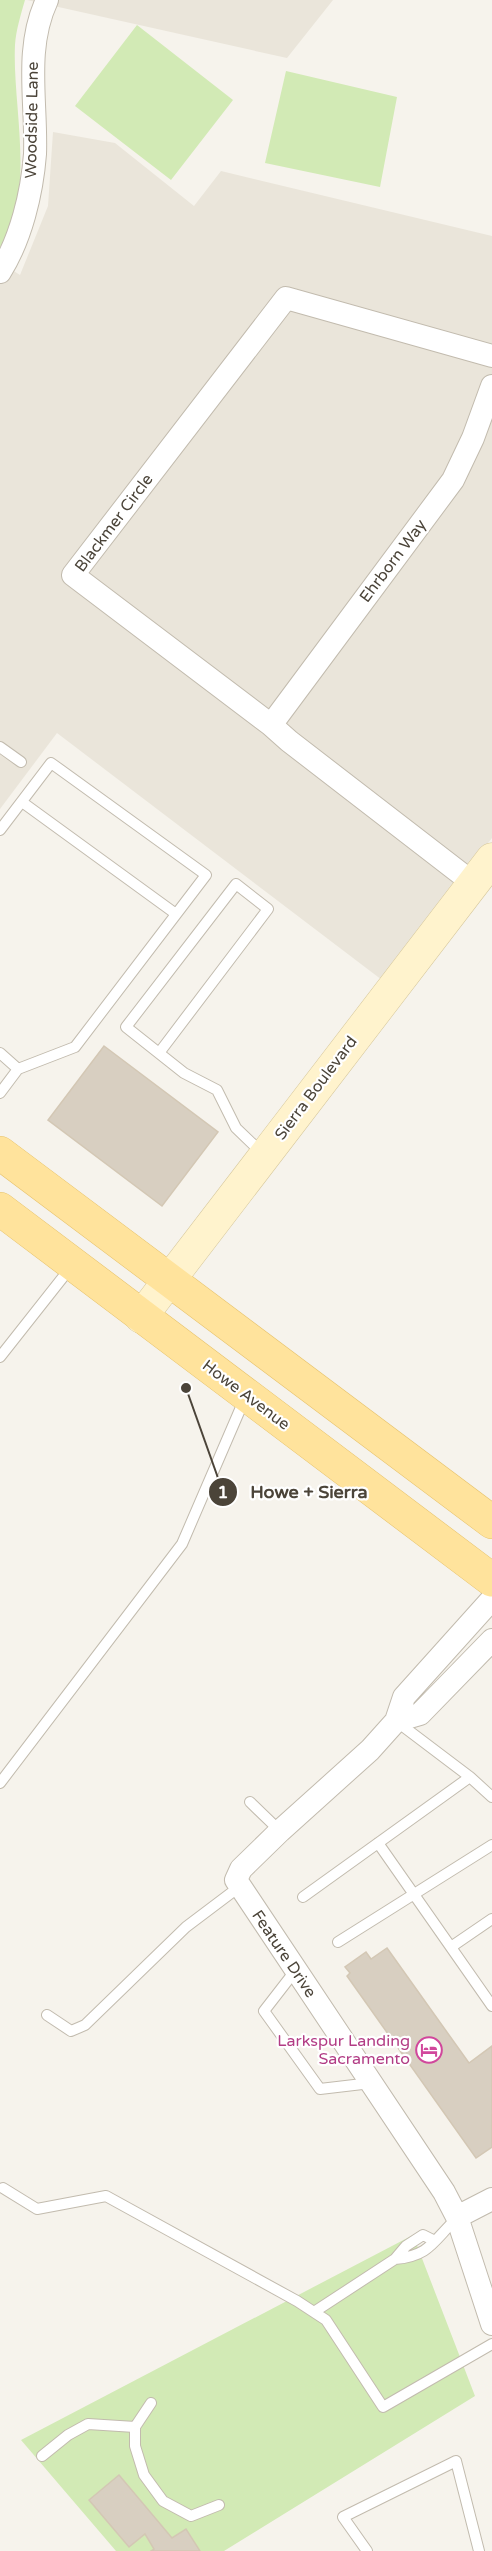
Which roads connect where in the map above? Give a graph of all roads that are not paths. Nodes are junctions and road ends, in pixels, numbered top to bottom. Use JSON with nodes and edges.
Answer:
{"nodes":[{"id":1,"x":47,"y":0,"type":"edge"},
{"id":2,"x":1,"y":269,"type":"edge"},
{"id":3,"x":492,"y":356,"type":"edge"},
{"id":4,"x":492,"y":386,"type":"edge"},
{"id":5,"x":271,"y":725,"type":"junction"},
{"id":6,"x":0,"y":747,"type":"edge"},
{"id":7,"x":21,"y":762,"type":"dead end"},
{"id":8,"x":22,"y":802,"type":"junction"},
{"id":9,"x":0,"y":830,"type":"edge"},
{"id":10,"x":482,"y":871,"type":"edge"},
{"id":11,"x":176,"y":914,"type":"junction"},
{"id":12,"x":0,"y":1053,"type":"edge"},
{"id":13,"x":159,"y":1053,"type":"junction"},
{"id":14,"x":18,"y":1069,"type":"junction"},
{"id":15,"x":0,"y":1094,"type":"edge"},
{"id":16,"x":0,"y":1153,"type":"edge"},
{"id":17,"x":265,"y":1155,"type":"junction"},
{"id":18,"x":0,"y":1209,"type":"edge"},
{"id":19,"x":73,"y":1264,"type":"junction"},
{"id":20,"x":169,"y":1281,"type":"junction"},
{"id":21,"x":141,"y":1317,"type":"junction"},
{"id":22,"x":0,"y":1358,"type":"edge"},
{"id":23,"x":246,"y":1395,"type":"junction"},
{"id":24,"x":492,"y":1522,"type":"edge"},
{"id":25,"x":492,"y":1580,"type":"edge"},
{"id":26,"x":492,"y":1599,"type":"edge"},
{"id":27,"x":492,"y":1640,"type":"edge"},
{"id":28,"x":396,"y":1721,"type":"junction"},
{"id":29,"x":470,"y":1776,"type":"junction"},
{"id":30,"x":0,"y":1783,"type":"edge"},
{"id":31,"x":492,"y":1797,"type":"edge"},
{"id":32,"x":250,"y":1802,"type":"dead end"},
{"id":33,"x":280,"y":1831,"type":"junction"},
{"id":34,"x":378,"y":1843,"type":"junction"},
{"id":35,"x":492,"y":1845,"type":"edge"},
{"id":36,"x":239,"y":1887,"type":"junction"},
{"id":37,"x":414,"y":1894,"type":"junction"},
{"id":38,"x":303,"y":1897,"type":"dead end"},
{"id":39,"x":492,"y":1919,"type":"edge"},
{"id":40,"x":338,"y":1942,"type":"dead end"},
{"id":41,"x":451,"y":1947,"type":"junction"},
{"id":42,"x":295,"y":1971,"type":"junction"},
{"id":43,"x":490,"y":1999,"type":"edge"},
{"id":44,"x":47,"y":2015,"type":"dead end"},
{"id":45,"x":371,"y":2083,"type":"junction"},
{"id":46,"x":3,"y":2188,"type":"dead end"},
{"id":47,"x":492,"y":2199,"type":"edge"},
{"id":48,"x":457,"y":2217,"type":"junction"},
{"id":49,"x":314,"y":2312,"type":"junction"},
{"id":50,"x":492,"y":2324,"type":"edge"},
{"id":51,"x":492,"y":2344,"type":"edge"},
{"id":52,"x":151,"y":2403,"type":"dead end"},
{"id":53,"x":135,"y":2427,"type":"junction"},
{"id":54,"x":42,"y":2456,"type":"dead end"},
{"id":55,"x":219,"y":2505,"type":"dead end"},
{"id":56,"x":367,"y":2551,"type":"edge"},
{"id":57,"x":479,"y":2551,"type":"edge"}],
"edges":[{"from":1,"to":2,"type":"street","name":"Woodside Lane"},
{"from":3,"to":5,"type":"street","name":"Blackmer Circle"},
{"from":4,"to":5,"type":"street","name":"Ehrborn Way"},
{"from":5,"to":10,"type":"street","name":"Blackmer Circle"},
{"from":6,"to":7,"type":"lane"},
{"from":8,"to":9,"type":"lane"},
{"from":8,"to":11,"type":"lane"},
{"from":8,"to":11,"type":"lane"},
{"from":10,"to":17,"type":"street","name":"Sierra Boulevard"},
{"from":11,"to":14,"type":"lane"},
{"from":12,"to":14,"type":"lane"},
{"from":13,"to":13,"type":"lane"},
{"from":13,"to":17,"type":"lane"},
{"from":14,"to":15,"type":"lane"},
{"from":16,"to":20,"type":"main road"},
{"from":17,"to":20,"type":"street","name":"Sierra Boulevard"},
{"from":18,"to":19,"type":"main road","name":"Howe Avenue"},
{"from":19,"to":21,"type":"main road","name":"Howe Avenue"},
{"from":19,"to":22,"type":"lane"},
{"from":20,"to":21,"type":"street","name":"Sierra Boulevard"},
{"from":20,"to":24,"type":"main road"},
{"from":21,"to":23,"type":"main road","name":"Howe Avenue"},
{"from":23,"to":25,"type":"main road","name":"Howe Avenue"},
{"from":23,"to":30,"type":"lane"},
{"from":26,"to":28,"type":"street"},
{"from":27,"to":28,"type":"street"},
{"from":28,"to":29,"type":"lane"},
{"from":28,"to":33,"type":"street"},
{"from":29,"to":31,"type":"lane"},
{"from":29,"to":34,"type":"lane"},
{"from":32,"to":33,"type":"lane"},
{"from":33,"to":36,"type":"street"},
{"from":34,"to":37,"type":"lane"},
{"from":34,"to":38,"type":"lane"},
{"from":35,"to":37,"type":"lane"},
{"from":36,"to":42,"type":"street","name":"Feature Drive"},
{"from":36,"to":44,"type":"lane"},
{"from":37,"to":40,"type":"lane"},
{"from":37,"to":41,"type":"lane"},
{"from":39,"to":41,"type":"lane"},
{"from":41,"to":43,"type":"lane"},
{"from":42,"to":45,"type":"street","name":"Feature Drive"},
{"from":42,"to":45,"type":"lane"},
{"from":45,"to":48,"type":"street","name":"Feature Drive"},
{"from":46,"to":49,"type":"lane"},
{"from":47,"to":48,"type":"street"},
{"from":48,"to":49,"type":"lane"},
{"from":48,"to":50,"type":"street","name":"Feature Drive"},
{"from":49,"to":51,"type":"lane"},
{"from":52,"to":53,"type":"lane"},
{"from":53,"to":54,"type":"lane"},
{"from":53,"to":55,"type":"lane"},
{"from":56,"to":57,"type":"lane"}]}
